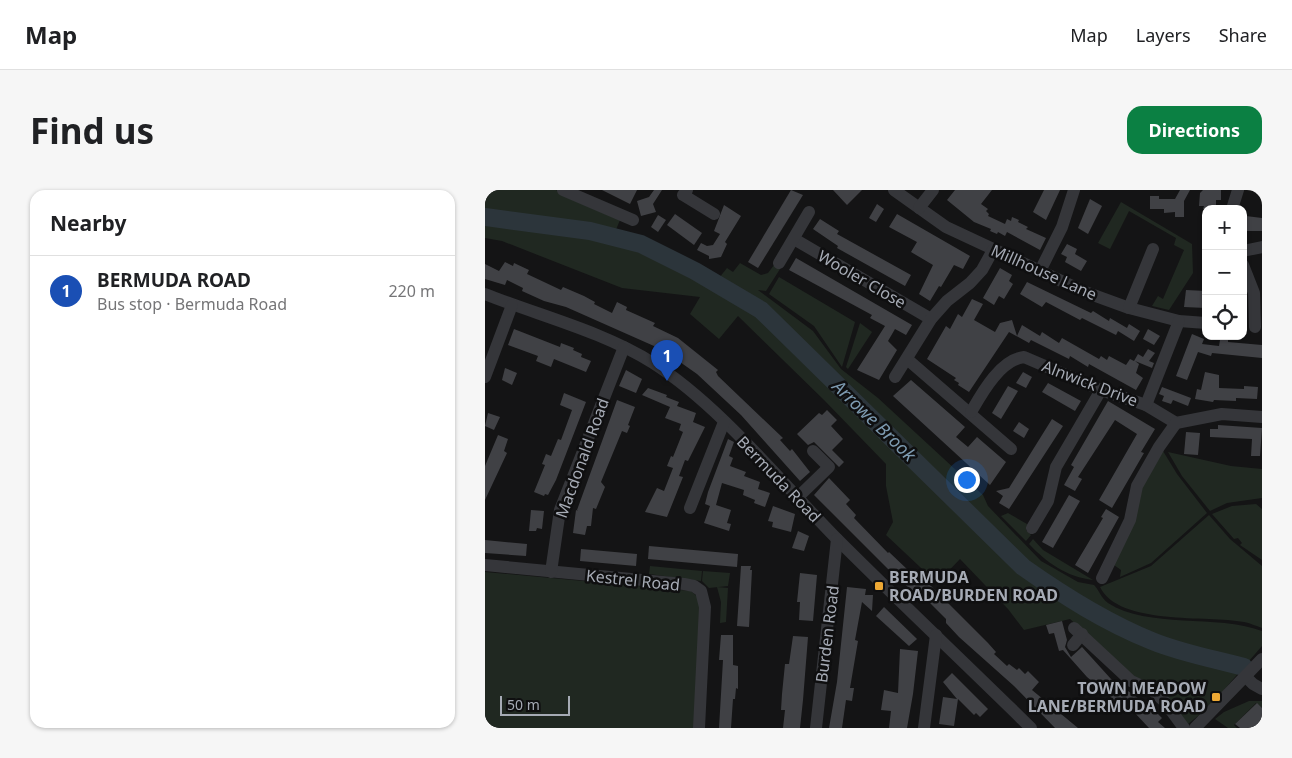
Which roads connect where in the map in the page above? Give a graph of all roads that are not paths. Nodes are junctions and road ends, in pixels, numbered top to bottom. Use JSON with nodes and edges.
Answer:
{"nodes":[{"id":1,"x":563,"y":190,"type":"edge"},
{"id":2,"x":894,"y":190,"type":"edge"},
{"id":3,"x":933,"y":190,"type":"edge"},
{"id":4,"x":1074,"y":190,"type":"edge"},
{"id":5,"x":1238,"y":190,"type":"edge"},
{"id":6,"x":685,"y":192,"type":"edge"},
{"id":7,"x":674,"y":205,"type":"dead end"},
{"id":8,"x":1233,"y":205,"type":"edge"},
{"id":9,"x":919,"y":208,"type":"junction"},
{"id":10,"x":809,"y":212,"type":"dead end"},
{"id":11,"x":713,"y":214,"type":"dead end"},
{"id":12,"x":633,"y":220,"type":"dead end"},
{"id":13,"x":794,"y":239,"type":"junction"},
{"id":14,"x":1262,"y":247,"type":"edge"},
{"id":15,"x":1153,"y":249,"type":"dead end"},
{"id":16,"x":993,"y":250,"type":"junction"},
{"id":17,"x":1247,"y":250,"type":"edge"},
{"id":18,"x":779,"y":263,"type":"dead end"},
{"id":19,"x":1040,"y":271,"type":"junction"},
{"id":20,"x":1247,"y":275,"type":"edge"},
{"id":21,"x":485,"y":294,"type":"edge"},
{"id":22,"x":512,"y":305,"type":"junction"},
{"id":23,"x":1129,"y":308,"type":"junction"},
{"id":24,"x":931,"y":319,"type":"junction"},
{"id":25,"x":1179,"y":321,"type":"junction"},
{"id":26,"x":1202,"y":323,"type":"edge"},
{"id":27,"x":1253,"y":326,"type":"edge"},
{"id":28,"x":624,"y":347,"type":"junction"},
{"id":29,"x":907,"y":358,"type":"junction"},
{"id":30,"x":485,"y":377,"type":"edge"},
{"id":31,"x":895,"y":377,"type":"dead end"},
{"id":32,"x":1101,"y":390,"type":"junction"},
{"id":33,"x":1146,"y":405,"type":"junction"},
{"id":34,"x":971,"y":412,"type":"junction"},
{"id":35,"x":1262,"y":417,"type":"edge"},
{"id":36,"x":724,"y":422,"type":"junction"},
{"id":37,"x":1176,"y":423,"type":"junction"},
{"id":38,"x":1011,"y":449,"type":"dead end"},
{"id":39,"x":813,"y":451,"type":"dead end"},
{"id":40,"x":797,"y":498,"type":"junction"},
{"id":41,"x":690,"y":508,"type":"dead end"},
{"id":42,"x":1032,"y":528,"type":"dead end"},
{"id":43,"x":837,"y":539,"type":"junction"},
{"id":44,"x":485,"y":565,"type":"edge"},
{"id":45,"x":551,"y":572,"type":"junction"},
{"id":46,"x":1109,"y":574,"type":"dead end"},
{"id":47,"x":937,"y":635,"type":"junction"},
{"id":48,"x":1073,"y":645,"type":"dead end"},
{"id":49,"x":1262,"y":658,"type":"edge"},
{"id":50,"x":1246,"y":677,"type":"junction"},
{"id":51,"x":1262,"y":689,"type":"edge"},
{"id":52,"x":699,"y":728,"type":"edge"},
{"id":53,"x":816,"y":728,"type":"edge"},
{"id":54,"x":924,"y":728,"type":"edge"},
{"id":55,"x":1031,"y":728,"type":"edge"},
{"id":56,"x":1184,"y":728,"type":"edge"},
{"id":57,"x":1195,"y":728,"type":"edge"}],
"edges":[{"from":1,"to":12,"type":"street"},
{"from":2,"to":9,"type":"street","name":"Millhouse Lane"},
{"from":3,"to":9,"type":"street"},
{"from":4,"to":19,"type":"street"},
{"from":5,"to":8,"type":"street"},
{"from":6,"to":7,"type":"street"},
{"from":6,"to":11,"type":"street"},
{"from":9,"to":16,"type":"street","name":"Millhouse Lane"},
{"from":10,"to":13,"type":"street"},
{"from":13,"to":18,"type":"street"},
{"from":13,"to":24,"type":"street","name":"Wooler Close"},
{"from":14,"to":17,"type":"street"},
{"from":15,"to":23,"type":"street"},
{"from":16,"to":19,"type":"street","name":"Millhouse Lane"},
{"from":16,"to":24,"type":"street"},
{"from":19,"to":23,"type":"street","name":"Millhouse Lane"},
{"from":20,"to":27,"type":"street"},
{"from":21,"to":22,"type":"street","name":"Bermuda Road"},
{"from":22,"to":28,"type":"street","name":"Bermuda Road"},
{"from":22,"to":30,"type":"street"},
{"from":23,"to":25,"type":"street","name":"Millhouse Lane"},
{"from":24,"to":29,"type":"street"},
{"from":25,"to":26,"type":"street","name":"Millhouse Lane"},
{"from":25,"to":33,"type":"street","name":"Alnwick Drive"},
{"from":28,"to":36,"type":"street","name":"Bermuda Road"},
{"from":28,"to":45,"type":"street","name":"Macdonald Road"},
{"from":29,"to":31,"type":"street"},
{"from":29,"to":34,"type":"street"},
{"from":32,"to":33,"type":"street","name":"Alnwick Drive"},
{"from":32,"to":34,"type":"street","name":"Alnwick Drive"},
{"from":32,"to":42,"type":"street"},
{"from":33,"to":37,"type":"street"},
{"from":34,"to":38,"type":"street"},
{"from":35,"to":37,"type":"street"},
{"from":36,"to":40,"type":"street","name":"Bermuda Road"},
{"from":36,"to":41,"type":"street"},
{"from":37,"to":46,"type":"street"},
{"from":39,"to":40,"type":"street"},
{"from":40,"to":43,"type":"street","name":"Bermuda Road"},
{"from":43,"to":47,"type":"street","name":"Bermuda Road"},
{"from":43,"to":53,"type":"street","name":"Burden Road"},
{"from":44,"to":45,"type":"street","name":"Kestrel Road"},
{"from":45,"to":52,"type":"street","name":"Kestrel Road"},
{"from":47,"to":54,"type":"street"},
{"from":47,"to":55,"type":"street","name":"Bermuda Road"},
{"from":48,"to":56,"type":"street"},
{"from":49,"to":50,"type":"street"},
{"from":50,"to":51,"type":"street"},
{"from":50,"to":57,"type":"street"}]}
